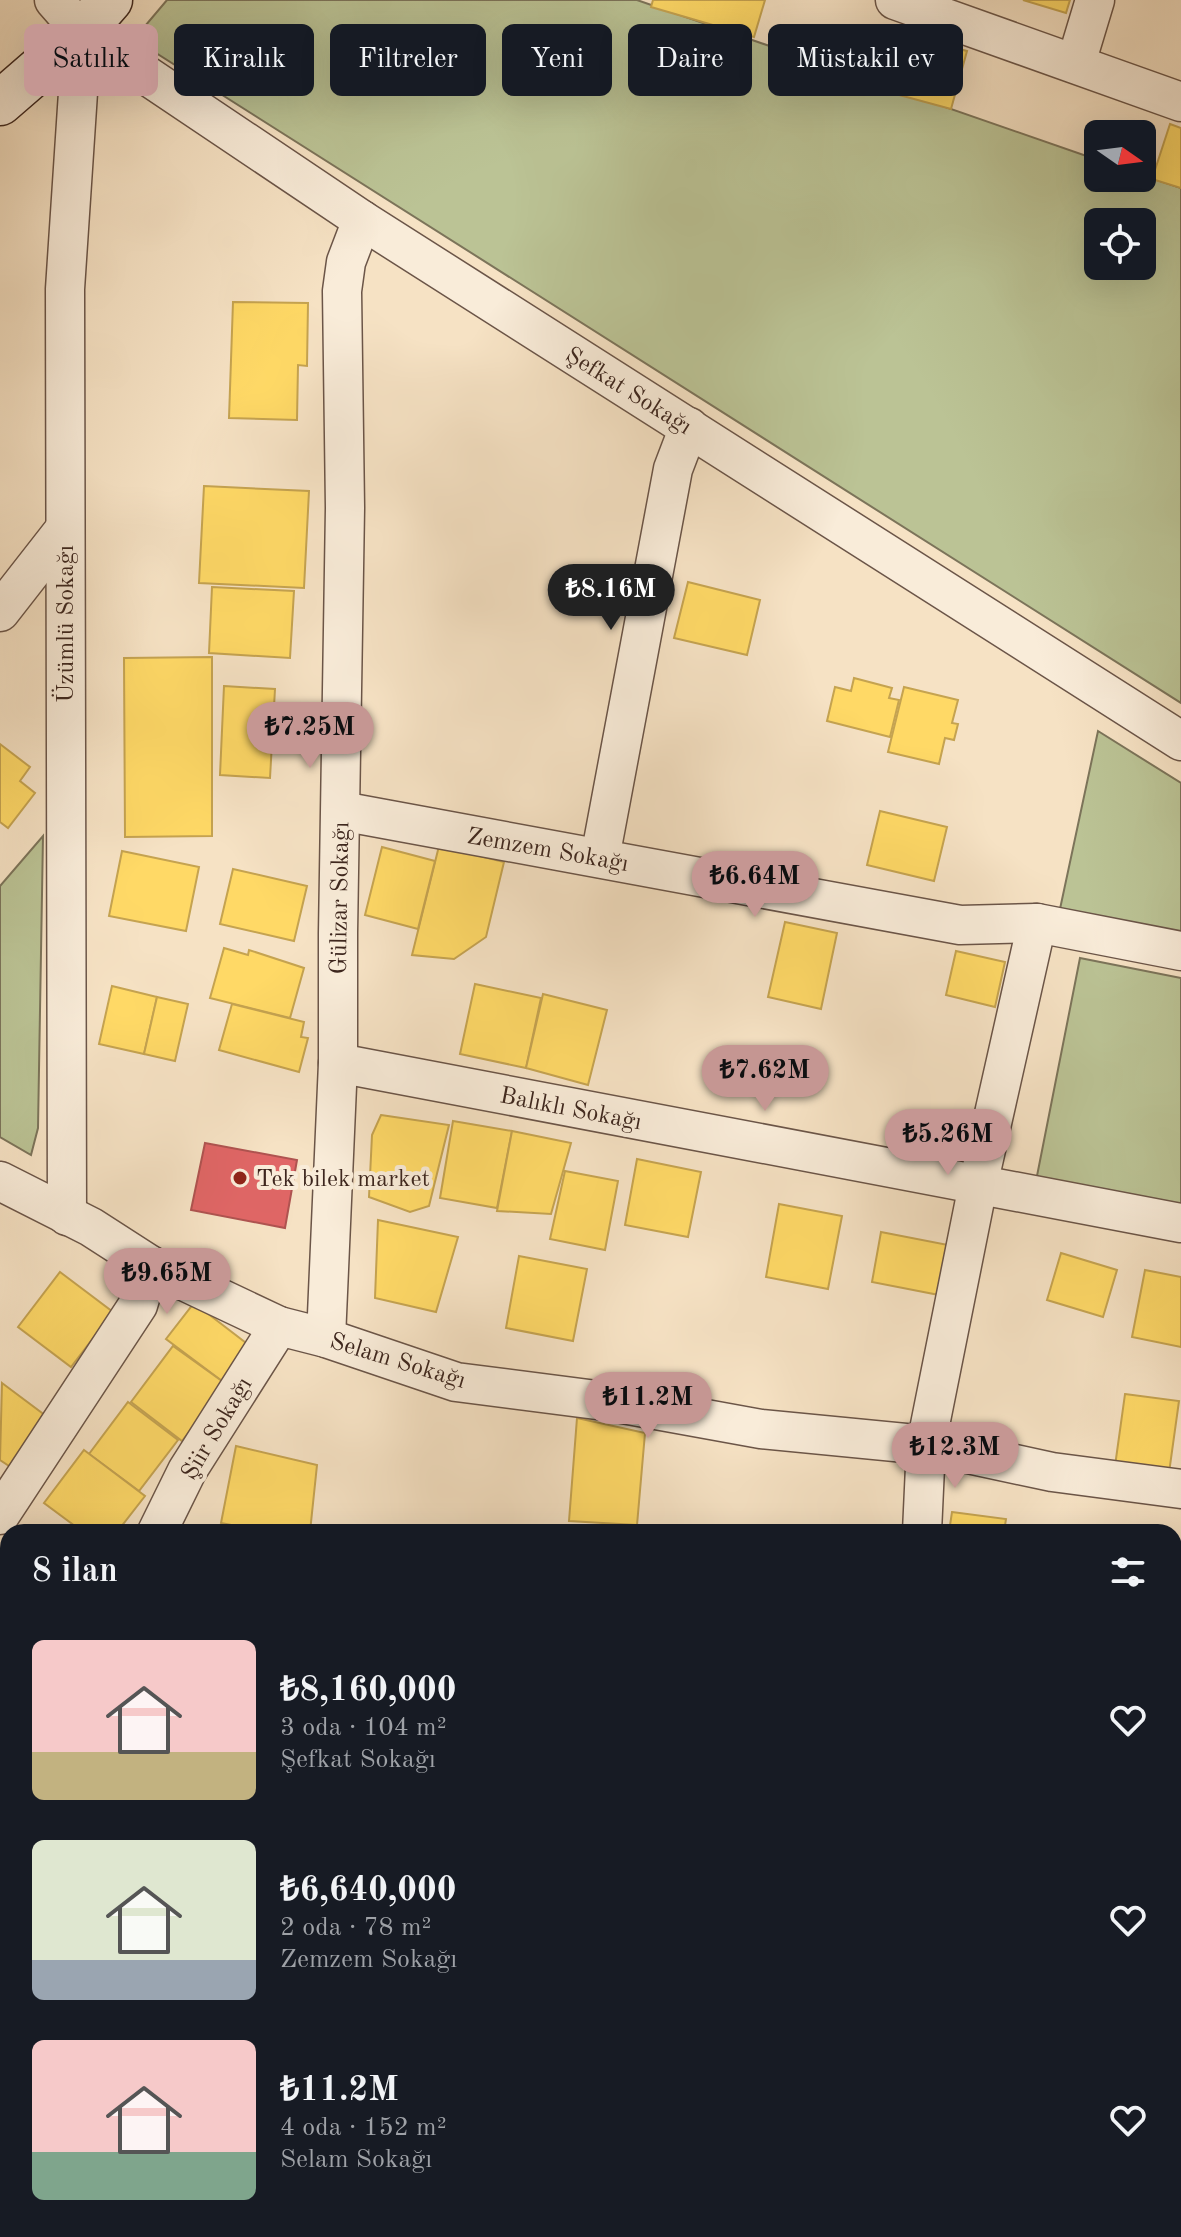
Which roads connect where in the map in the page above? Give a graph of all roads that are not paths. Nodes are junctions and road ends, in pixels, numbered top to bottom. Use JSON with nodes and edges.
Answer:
{"nodes":[{"id":1,"x":895,"y":0,"type":"edge"},
{"id":2,"x":1095,"y":0,"type":"edge"},
{"id":3,"x":82,"y":11,"type":"edge"},
{"id":4,"x":1076,"y":63,"type":"junction"},
{"id":5,"x":1181,"y":102,"type":"edge"},
{"id":6,"x":0,"y":103,"type":"edge"},
{"id":7,"x":362,"y":220,"type":"junction"},
{"id":8,"x":689,"y":427,"type":"junction"},
{"id":9,"x":64,"y":530,"type":"junction"},
{"id":10,"x":0,"y":612,"type":"edge"},
{"id":11,"x":1181,"y":741,"type":"edge"},
{"id":12,"x":341,"y":811,"type":"junction"},
{"id":13,"x":600,"y":858,"type":"junction"},
{"id":14,"x":1037,"y":923,"type":"junction"},
{"id":15,"x":1181,"y":951,"type":"edge"},
{"id":16,"x":338,"y":1063,"type":"junction"},
{"id":17,"x":0,"y":1181,"type":"edge"},
{"id":18,"x":978,"y":1185,"type":"junction"},
{"id":19,"x":67,"y":1216,"type":"junction"},
{"id":20,"x":1181,"y":1223,"type":"edge"},
{"id":21,"x":150,"y":1265,"type":"junction"},
{"id":22,"x":279,"y":1326,"type":"junction"},
{"id":23,"x":326,"y":1338,"type":"junction"},
{"id":24,"x":926,"y":1445,"type":"junction"},
{"id":25,"x":1181,"y":1489,"type":"edge"},
{"id":26,"x":0,"y":1515,"type":"edge"},
{"id":27,"x":164,"y":1524,"type":"edge"},
{"id":28,"x":922,"y":1524,"type":"edge"}],
"edges":[{"from":1,"to":4,"type":"street"},
{"from":2,"to":4,"type":"street"},
{"from":3,"to":6,"type":"street"},
{"from":3,"to":7,"type":"street","name":"Şefkat Sokağı"},
{"from":3,"to":9,"type":"street","name":"Üzümlü Sokağı"},
{"from":4,"to":5,"type":"street"},
{"from":7,"to":8,"type":"street","name":"Şefkat Sokağı"},
{"from":7,"to":12,"type":"street","name":"Gülizar Sokağı"},
{"from":8,"to":11,"type":"street","name":"Şefkat Sokağı"},
{"from":8,"to":13,"type":"street"},
{"from":9,"to":10,"type":"street"},
{"from":9,"to":19,"type":"street","name":"Üzümlü Sokağı"},
{"from":12,"to":13,"type":"street","name":"Zemzem Sokağı"},
{"from":12,"to":16,"type":"street","name":"Gülizar Sokağı"},
{"from":13,"to":14,"type":"street","name":"Zemzem Sokağı"},
{"from":14,"to":15,"type":"street","name":"Zemzem Sokağı"},
{"from":14,"to":18,"type":"street"},
{"from":16,"to":18,"type":"street","name":"Balıklı Sokağı"},
{"from":16,"to":23,"type":"street","name":"Gülizar Sokağı"},
{"from":17,"to":19,"type":"street","name":"Selam Sokağı"},
{"from":18,"to":20,"type":"street","name":"Balıklı Sokağı"},
{"from":18,"to":24,"type":"street"},
{"from":19,"to":21,"type":"street","name":"Selam Sokağı"},
{"from":21,"to":22,"type":"street","name":"Selam Sokağı"},
{"from":21,"to":26,"type":"street"},
{"from":22,"to":23,"type":"street","name":"Selam Sokağı"},
{"from":22,"to":27,"type":"street","name":"Şiir Sokağı"},
{"from":23,"to":24,"type":"street","name":"Selam Sokağı"},
{"from":24,"to":25,"type":"street","name":"Selam Sokağı"},
{"from":24,"to":28,"type":"street"}]}
